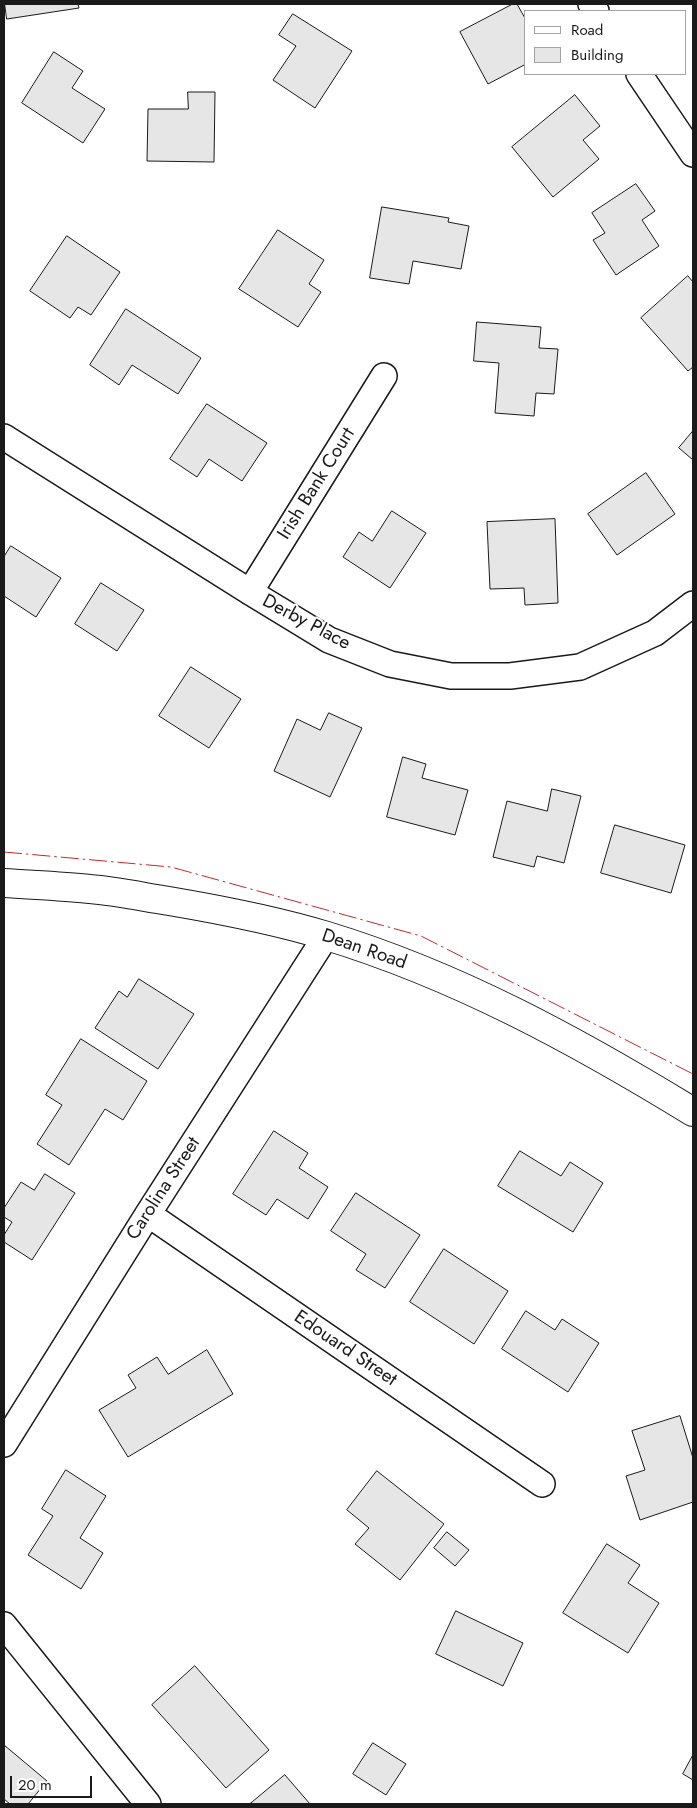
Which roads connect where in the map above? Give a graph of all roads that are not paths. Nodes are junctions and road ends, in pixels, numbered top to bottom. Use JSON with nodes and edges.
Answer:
{"nodes":[{"id":1,"x":639,"y":75,"type":"edge"},
{"id":2,"x":693,"y":154,"type":"edge"},
{"id":3,"x":384,"y":376,"type":"dead end"},
{"id":4,"x":4,"y":437,"type":"edge"},
{"id":5,"x":250,"y":592,"type":"junction"},
{"id":6,"x":693,"y":604,"type":"edge"},
{"id":7,"x":4,"y":883,"type":"edge"},
{"id":8,"x":326,"y":936,"type":"junction"},
{"id":9,"x":693,"y":1112,"type":"edge"},
{"id":10,"x":148,"y":1214,"type":"junction"},
{"id":11,"x":4,"y":1444,"type":"edge"},
{"id":12,"x":542,"y":1484,"type":"dead end"},
{"id":13,"x":4,"y":1625,"type":"edge"},
{"id":14,"x":148,"y":1804,"type":"edge"}],
"edges":[{"from":1,"to":2,"type":"street"},
{"from":3,"to":5,"type":"street","name":"Irish Bank Court"},
{"from":4,"to":5,"type":"street","name":"Derby Place"},
{"from":5,"to":6,"type":"street","name":"Derby Place"},
{"from":7,"to":8,"type":"main road","name":"Dean Road"},
{"from":8,"to":9,"type":"main road","name":"Dean Road"},
{"from":8,"to":10,"type":"street","name":"Carolina Street"},
{"from":10,"to":11,"type":"street","name":"Carolina Street"},
{"from":10,"to":12,"type":"street","name":"Edouard Street"},
{"from":13,"to":14,"type":"street"}]}
